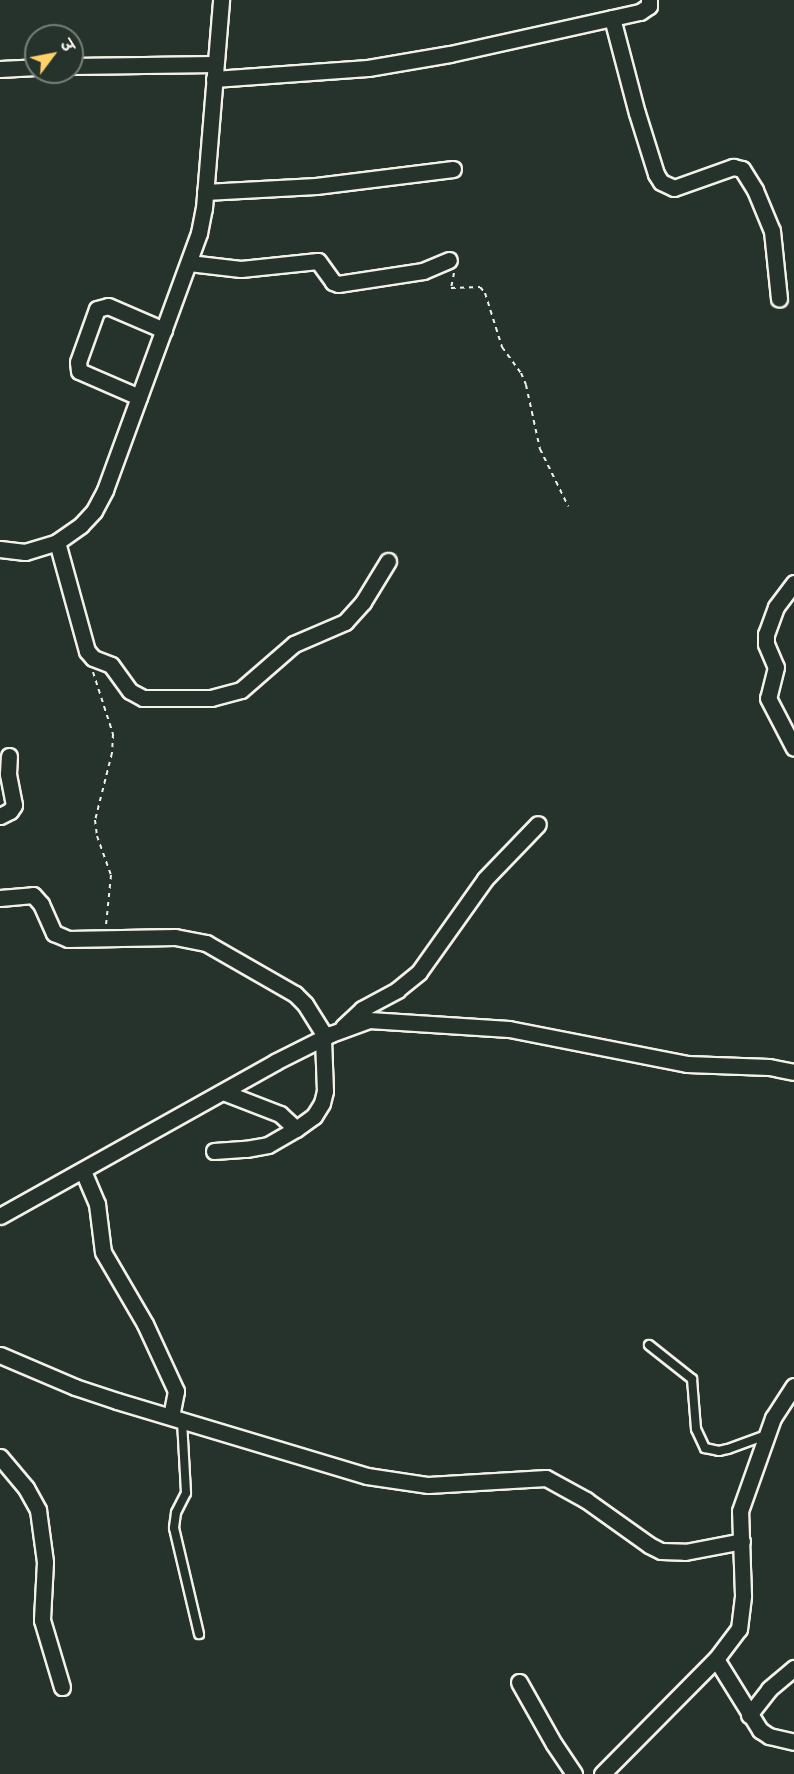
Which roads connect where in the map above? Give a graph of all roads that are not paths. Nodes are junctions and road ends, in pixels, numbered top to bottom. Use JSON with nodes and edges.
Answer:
{"nodes":[{"id":1,"x":220,"y":0,"type":"edge"},
{"id":2,"x":649,"y":0,"type":"edge"},
{"id":3,"x":612,"y":18,"type":"junction"},
{"id":4,"x":84,"y":66,"type":"edge"},
{"id":5,"x":24,"y":68,"type":"edge"},
{"id":6,"x":0,"y":69,"type":"edge"},
{"id":7,"x":214,"y":71,"type":"junction"},
{"id":8,"x":453,"y":169,"type":"dead end"},
{"id":9,"x":205,"y":192,"type":"junction"},
{"id":10,"x":449,"y":260,"type":"road end"},
{"id":11,"x":189,"y":263,"type":"junction"},
{"id":12,"x":779,"y":299,"type":"dead end"},
{"id":13,"x":164,"y":330,"type":"junction"},
{"id":14,"x":139,"y":397,"type":"junction"},
{"id":15,"x":57,"y":542,"type":"junction"},
{"id":16,"x":0,"y":549,"type":"edge"},
{"id":17,"x":388,"y":561,"type":"dead end"},
{"id":18,"x":794,"y":583,"type":"edge"},
{"id":19,"x":794,"y":748,"type":"edge"},
{"id":20,"x":9,"y":756,"type":"dead end"},
{"id":21,"x":0,"y":816,"type":"edge"},
{"id":22,"x":538,"y":824,"type":"dead end"},
{"id":23,"x":0,"y":898,"type":"edge"},
{"id":24,"x":329,"y":1035,"type":"junction"},
{"id":25,"x":794,"y":1072,"type":"edge"},
{"id":26,"x":223,"y":1092,"type":"junction"},
{"id":27,"x":296,"y":1129,"type":"junction"},
{"id":28,"x":214,"y":1151,"type":"dead end"},
{"id":29,"x":83,"y":1171,"type":"junction"},
{"id":30,"x":0,"y":1216,"type":"edge"},
{"id":31,"x":649,"y":1345,"type":"dead end"},
{"id":32,"x":0,"y":1355,"type":"edge"},
{"id":33,"x":794,"y":1386,"type":"edge"},
{"id":34,"x":177,"y":1419,"type":"junction"},
{"id":35,"x":767,"y":1434,"type":"junction"},
{"id":36,"x":0,"y":1457,"type":"edge"},
{"id":37,"x":742,"y":1541,"type":"junction"},
{"id":38,"x":199,"y":1634,"type":"dead end"},
{"id":39,"x":716,"y":1659,"type":"junction"},
{"id":40,"x":794,"y":1668,"type":"edge"},
{"id":41,"x":519,"y":1682,"type":"dead end"},
{"id":42,"x":62,"y":1687,"type":"dead end"},
{"id":43,"x":748,"y":1715,"type":"junction"},
{"id":44,"x":794,"y":1742,"type":"edge"},
{"id":45,"x":574,"y":1774,"type":"edge"},
{"id":46,"x":602,"y":1774,"type":"edge"}],
"edges":[{"from":1,"to":7,"type":"street"},
{"from":2,"to":3,"type":"street"},
{"from":3,"to":7,"type":"street"},
{"from":3,"to":12,"type":"street"},
{"from":4,"to":7,"type":"street"},
{"from":5,"to":6,"type":"street"},
{"from":7,"to":9,"type":"street"},
{"from":8,"to":9,"type":"street"},
{"from":9,"to":11,"type":"street"},
{"from":10,"to":11,"type":"street"},
{"from":11,"to":13,"type":"street"},
{"from":13,"to":14,"type":"street"},
{"from":13,"to":14,"type":"street"},
{"from":14,"to":15,"type":"street"},
{"from":15,"to":16,"type":"street"},
{"from":15,"to":17,"type":"street"},
{"from":18,"to":19,"type":"street"},
{"from":20,"to":21,"type":"street"},
{"from":22,"to":24,"type":"street"},
{"from":23,"to":24,"type":"street"},
{"from":24,"to":25,"type":"street"},
{"from":24,"to":26,"type":"street"},
{"from":24,"to":27,"type":"street"},
{"from":26,"to":27,"type":"street"},
{"from":26,"to":29,"type":"street"},
{"from":27,"to":28,"type":"street"},
{"from":29,"to":30,"type":"street"},
{"from":29,"to":34,"type":"street"},
{"from":31,"to":35,"type":"lane"},
{"from":32,"to":34,"type":"street"},
{"from":33,"to":35,"type":"street"},
{"from":34,"to":37,"type":"street"},
{"from":34,"to":38,"type":"lane"},
{"from":35,"to":37,"type":"street"},
{"from":36,"to":42,"type":"street"},
{"from":37,"to":39,"type":"street"},
{"from":39,"to":43,"type":"street"},
{"from":39,"to":46,"type":"street"},
{"from":40,"to":43,"type":"street"},
{"from":41,"to":45,"type":"street"},
{"from":43,"to":44,"type":"street"}]}
